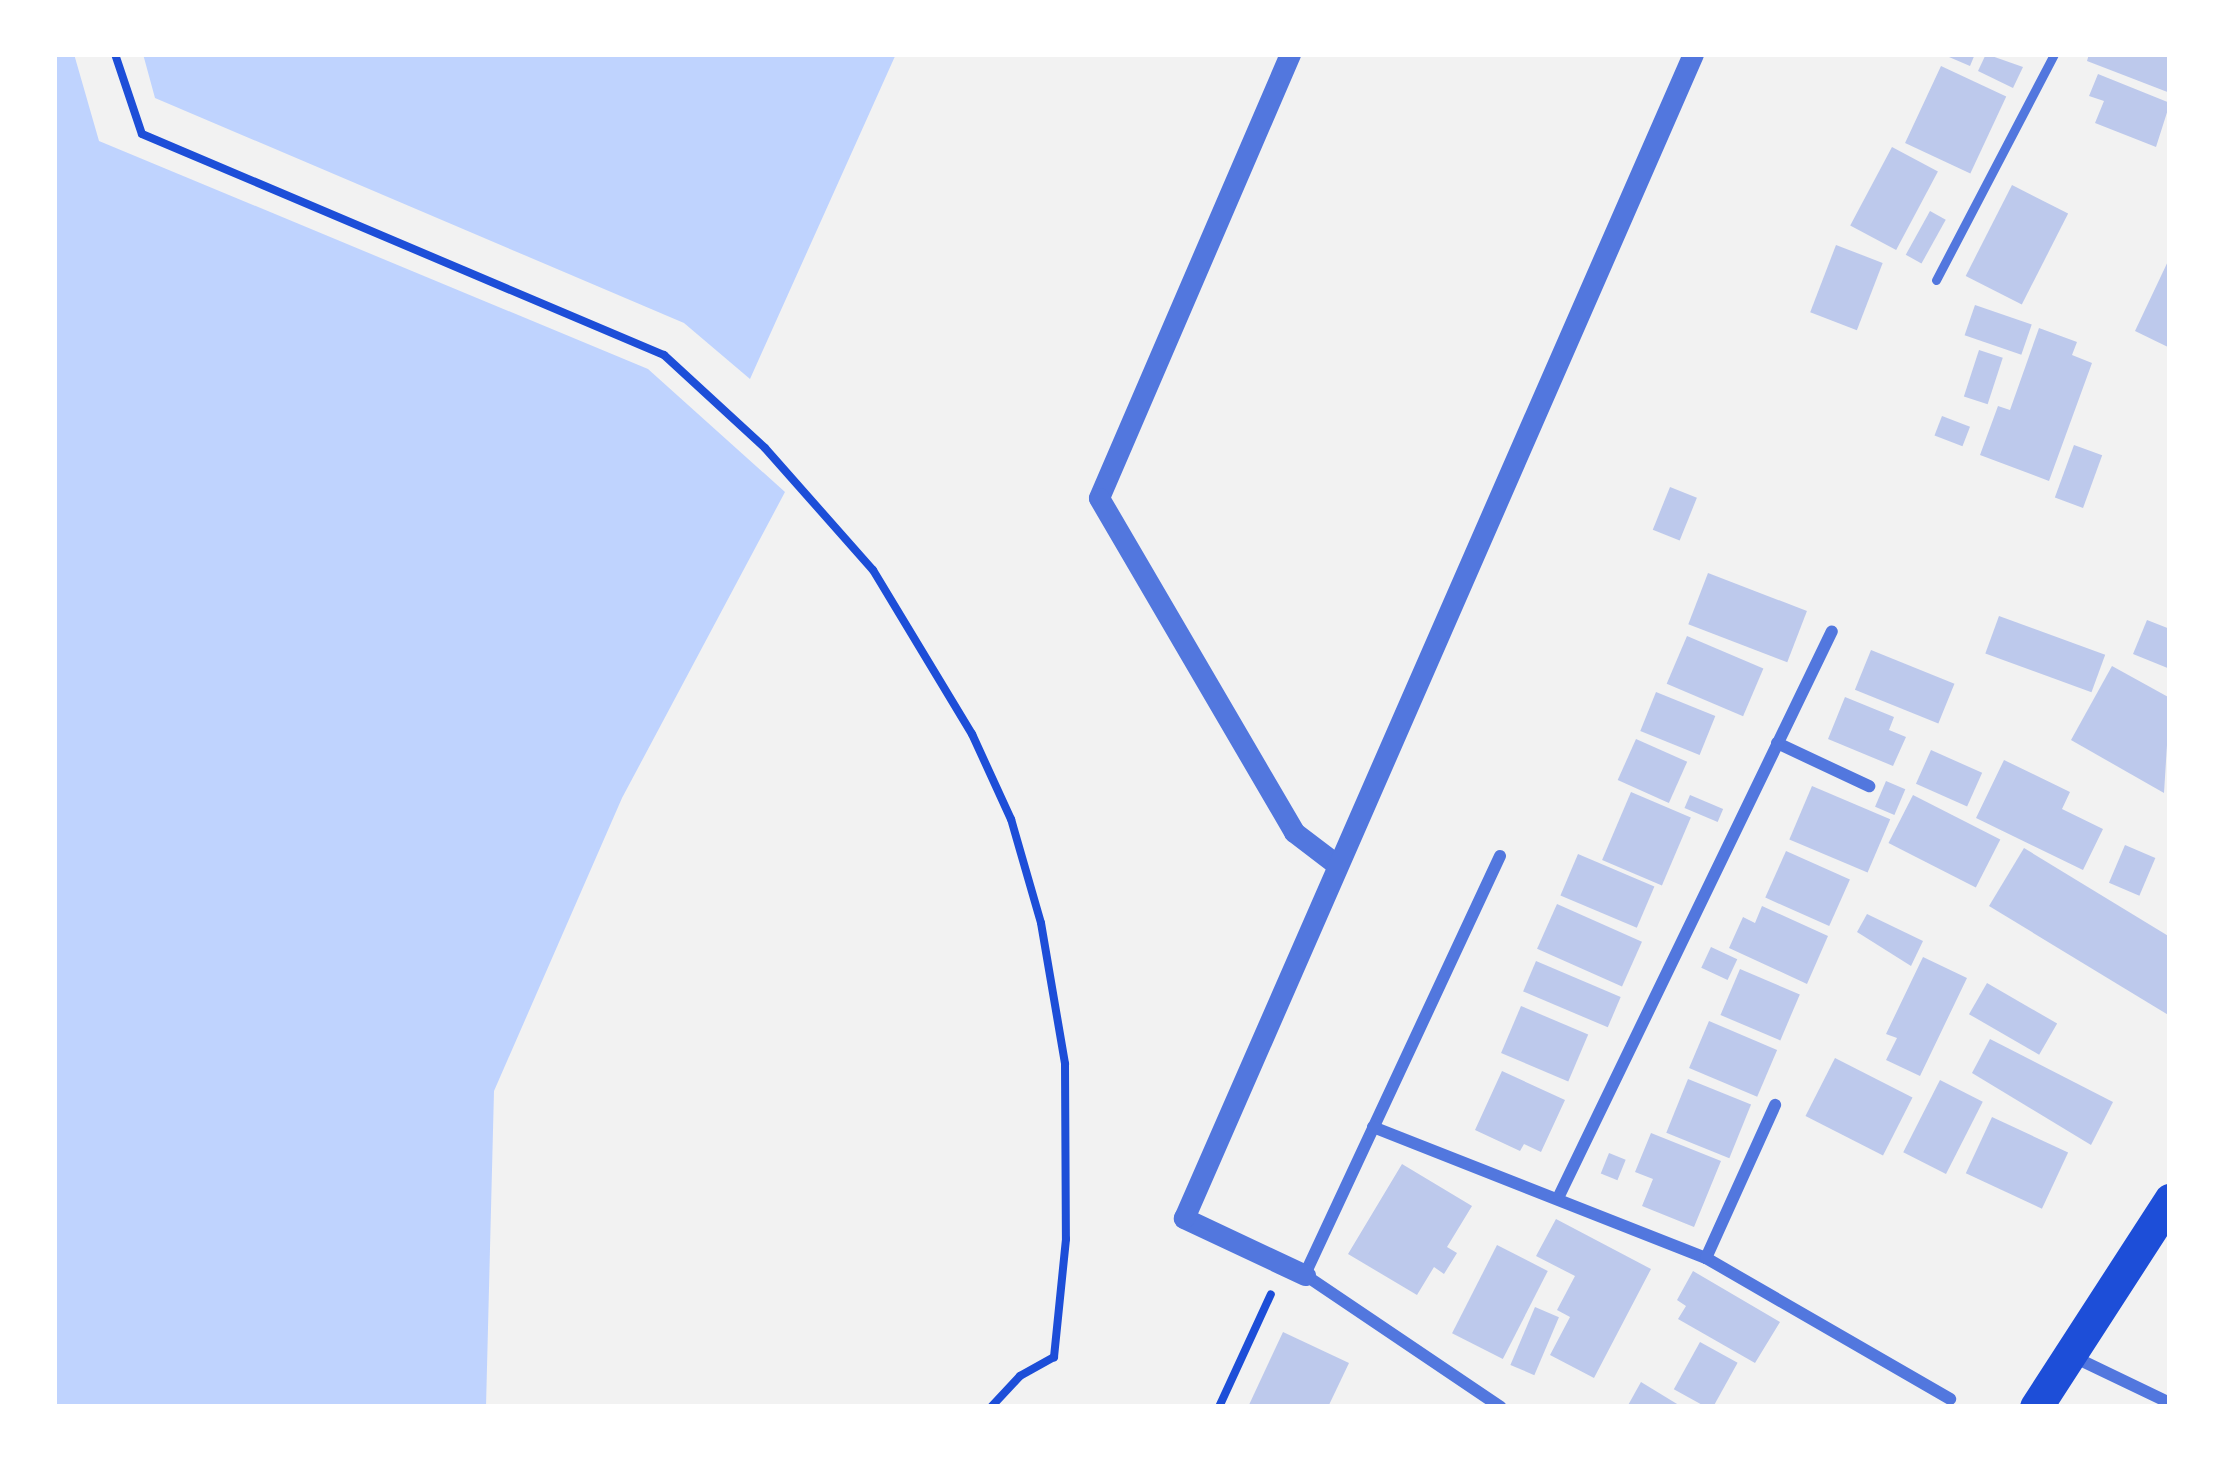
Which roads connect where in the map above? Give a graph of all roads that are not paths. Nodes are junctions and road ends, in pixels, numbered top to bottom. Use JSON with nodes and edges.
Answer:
{"nodes":[{"id":1,"x":1290,"y":54,"type":"edge"},
{"id":2,"x":1693,"y":54,"type":"edge"},
{"id":3,"x":2054,"y":54,"type":"edge"},
{"id":4,"x":1936,"y":280,"type":"dead end"},
{"id":5,"x":1832,"y":631,"type":"dead end"},
{"id":6,"x":1778,"y":743,"type":"junction"},
{"id":7,"x":1869,"y":786,"type":"dead end"},
{"id":8,"x":1500,"y":856,"type":"dead end"},
{"id":9,"x":1336,"y":864,"type":"junction"},
{"id":10,"x":1775,"y":1106,"type":"dead end"},
{"id":11,"x":1373,"y":1126,"type":"junction"},
{"id":12,"x":1559,"y":1196,"type":"junction"},
{"id":13,"x":2170,"y":1200,"type":"edge"},
{"id":14,"x":1706,"y":1258,"type":"junction"},
{"id":15,"x":1295,"y":1270,"type":"junction"},
{"id":16,"x":2069,"y":1355,"type":"junction"},
{"id":17,"x":1949,"y":1400,"type":"dead end"},
{"id":18,"x":2170,"y":1403,"type":"edge"},
{"id":19,"x":1501,"y":1407,"type":"edge"},
{"id":20,"x":2036,"y":1407,"type":"edge"}],
"edges":[{"from":1,"to":9,"type":"street"},
{"from":2,"to":9,"type":"street"},
{"from":3,"to":4,"type":"lane"},
{"from":5,"to":6,"type":"street"},
{"from":6,"to":7,"type":"street"},
{"from":6,"to":12,"type":"street"},
{"from":8,"to":11,"type":"street"},
{"from":9,"to":15,"type":"street"},
{"from":10,"to":14,"type":"street"},
{"from":11,"to":12,"type":"street"},
{"from":11,"to":15,"type":"street"},
{"from":12,"to":14,"type":"street"},
{"from":13,"to":16,"type":"highway"},
{"from":14,"to":17,"type":"street"},
{"from":15,"to":19,"type":"street"},
{"from":16,"to":18,"type":"street"},
{"from":16,"to":20,"type":"highway"}]}
